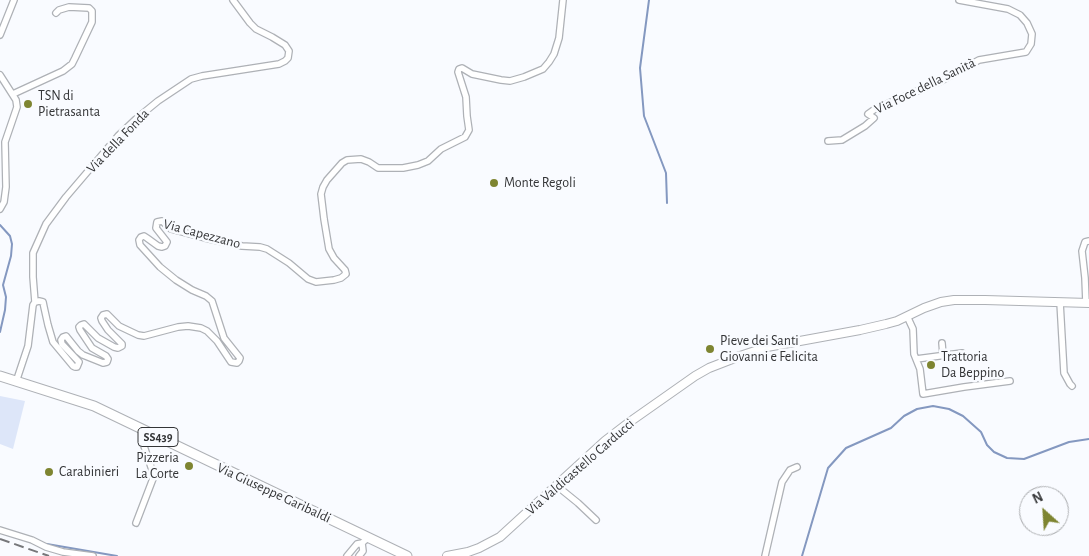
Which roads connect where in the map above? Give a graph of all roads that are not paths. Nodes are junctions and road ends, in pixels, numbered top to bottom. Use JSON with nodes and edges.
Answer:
{"nodes":[{"id":1,"x":14,"y":0,"type":"edge"},
{"id":2,"x":234,"y":0,"type":"edge"},
{"id":3,"x":563,"y":0,"type":"edge"},
{"id":4,"x":959,"y":0,"type":"edge"},
{"id":5,"x":56,"y":13,"type":"dead end"},
{"id":6,"x":0,"y":35,"type":"edge"},
{"id":7,"x":0,"y":75,"type":"edge"},
{"id":8,"x":13,"y":94,"type":"junction"},
{"id":9,"x":828,"y":141,"type":"dead end"},
{"id":10,"x":0,"y":209,"type":"edge"},
{"id":11,"x":1089,"y":241,"type":"edge"},
{"id":12,"x":35,"y":302,"type":"junction"},
{"id":13,"x":1060,"y":302,"type":"junction"},
{"id":14,"x":1088,"y":303,"type":"edge"},
{"id":15,"x":907,"y":316,"type":"junction"},
{"id":16,"x":942,"y":343,"type":"dead end"},
{"id":17,"x":962,"y":353,"type":"dead end"},
{"id":18,"x":943,"y":355,"type":"junction"},
{"id":19,"x":916,"y":359,"type":"junction"},
{"id":20,"x":0,"y":376,"type":"edge"},
{"id":21,"x":1010,"y":381,"type":"dead end"},
{"id":22,"x":16,"y":382,"type":"junction"},
{"id":23,"x":1072,"y":386,"type":"dead end"},
{"id":24,"x":142,"y":429,"type":"junction"},
{"id":25,"x":797,"y":467,"type":"dead end"},
{"id":26,"x":557,"y":486,"type":"junction"},
{"id":27,"x":596,"y":520,"type":"dead end"},
{"id":28,"x":136,"y":522,"type":"dead end"},
{"id":29,"x":0,"y":530,"type":"edge"},
{"id":30,"x":365,"y":540,"type":"junction"},
{"id":31,"x":93,"y":556,"type":"edge"},
{"id":32,"x":347,"y":556,"type":"edge"},
{"id":33,"x":359,"y":556,"type":"edge"},
{"id":34,"x":407,"y":556,"type":"edge"},
{"id":35,"x":447,"y":556,"type":"edge"},
{"id":36,"x":765,"y":556,"type":"edge"}],
"edges":[{"from":1,"to":6,"type":"street"},
{"from":2,"to":12,"type":"street","name":"Via della Fonda"},
{"from":3,"to":12,"type":"street","name":"Via Capezzano"},
{"from":4,"to":9,"type":"street","name":"Via Foce della Sanità"},
{"from":5,"to":8,"type":"street"},
{"from":7,"to":8,"type":"street"},
{"from":8,"to":10,"type":"street"},
{"from":11,"to":14,"type":"street"},
{"from":12,"to":22,"type":"street"},
{"from":13,"to":14,"type":"street","name":"Via Valdicastello Carducci"},
{"from":13,"to":15,"type":"street","name":"Via Valdicastello Carducci"},
{"from":13,"to":23,"type":"street"},
{"from":15,"to":19,"type":"street"},
{"from":15,"to":26,"type":"street","name":"Via Valdicastello Carducci"},
{"from":16,"to":18,"type":"street"},
{"from":17,"to":18,"type":"street"},
{"from":18,"to":19,"type":"street"},
{"from":19,"to":21,"type":"street"},
{"from":20,"to":22,"type":"main road","name":"Via Giuseppe Garibaldi","number":"SS439"},
{"from":22,"to":24,"type":"main road","name":"Via Giuseppe Garibaldi","number":"SS439"},
{"from":24,"to":28,"type":"street"},
{"from":24,"to":30,"type":"main road","name":"Via Giuseppe Garibaldi","number":"SS439"},
{"from":25,"to":36,"type":"street"},
{"from":26,"to":27,"type":"street"},
{"from":26,"to":35,"type":"street","name":"Via Valdicastello Carducci"},
{"from":29,"to":31,"type":"street"},
{"from":30,"to":32,"type":"street"},
{"from":30,"to":33,"type":"street"},
{"from":30,"to":34,"type":"main road","name":"Via Giuseppe Garibaldi","number":"SS439"}]}
